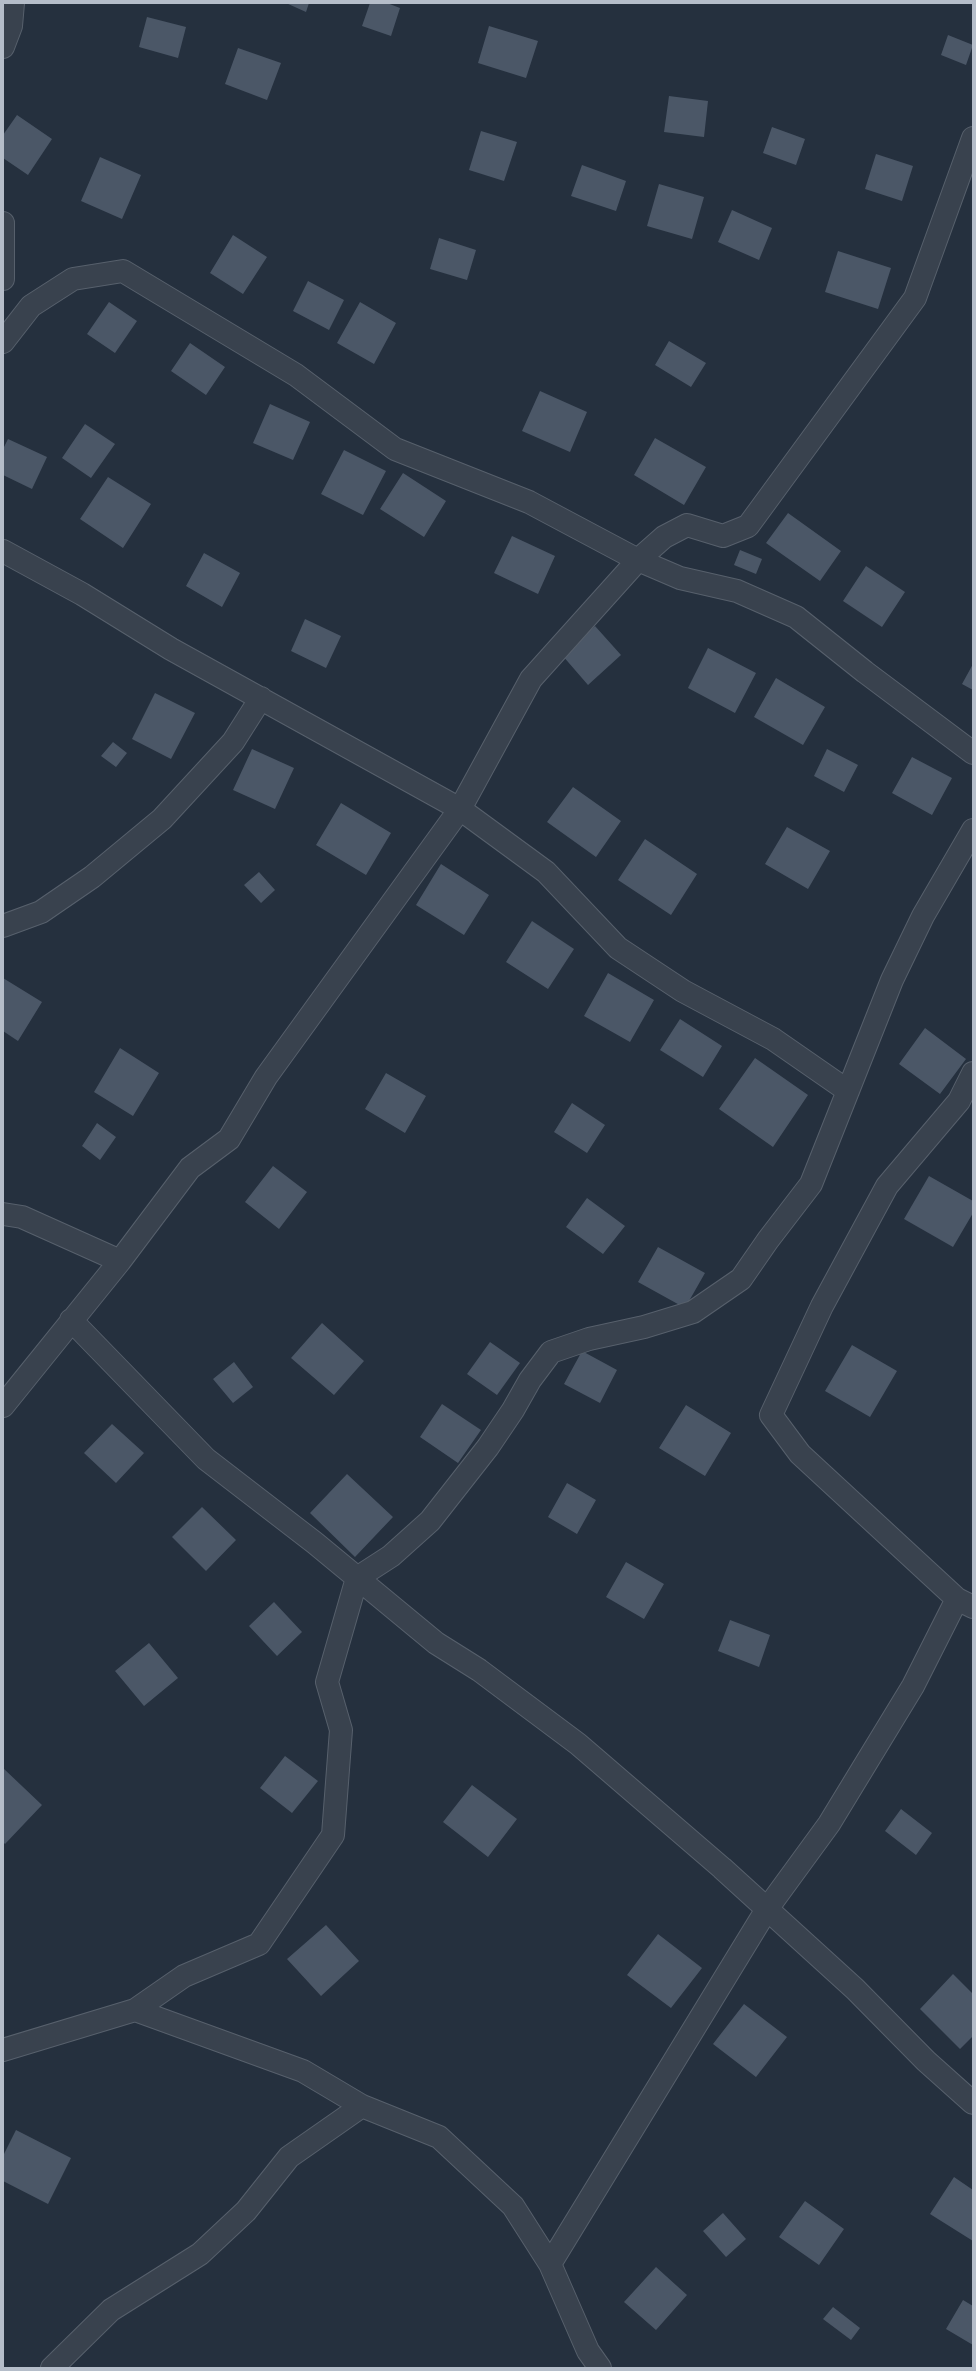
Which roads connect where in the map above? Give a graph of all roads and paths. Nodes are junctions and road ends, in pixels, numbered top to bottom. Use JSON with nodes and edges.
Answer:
{"nodes":[{"id":1,"x":13,"y":3,"type":"edge"},
{"id":2,"x":3,"y":47,"type":"edge"},
{"id":3,"x":973,"y":138,"type":"edge"},
{"id":4,"x":3,"y":224,"type":"edge"},
{"id":5,"x":3,"y":279,"type":"edge"},
{"id":6,"x":3,"y":342,"type":"edge"},
{"id":7,"x":3,"y":551,"type":"edge"},
{"id":8,"x":638,"y":560,"type":"junction"},
{"id":9,"x":261,"y":698,"type":"junction"},
{"id":10,"x":973,"y":753,"type":"edge"},
{"id":11,"x":460,"y":809,"type":"junction"},
{"id":12,"x":973,"y":830,"type":"edge"},
{"id":13,"x":3,"y":926,"type":"edge"},
{"id":14,"x":973,"y":1073,"type":"edge"},
{"id":15,"x":848,"y":1091,"type":"junction"},
{"id":16,"x":3,"y":1214,"type":"edge"},
{"id":17,"x":120,"y":1261,"type":"junction"},
{"id":18,"x":71,"y":1320,"type":"junction"},
{"id":19,"x":3,"y":1406,"type":"edge"},
{"id":20,"x":357,"y":1578,"type":"junction"},
{"id":21,"x":965,"y":1603,"type":"edge"},
{"id":22,"x":766,"y":1909,"type":"junction"},
{"id":23,"x":135,"y":2010,"type":"junction"},
{"id":24,"x":3,"y":2050,"type":"edge"},
{"id":25,"x":973,"y":2102,"type":"edge"},
{"id":26,"x":362,"y":2106,"type":"junction"},
{"id":27,"x":550,"y":2264,"type":"junction"},
{"id":28,"x":52,"y":2368,"type":"edge"},
{"id":29,"x":600,"y":2368,"type":"edge"}],
"edges":[{"from":1,"to":2,"type":"street"},
{"from":3,"to":8,"type":"street"},
{"from":4,"to":5,"type":"street"},
{"from":6,"to":8,"type":"street"},
{"from":7,"to":9,"type":"street"},
{"from":8,"to":10,"type":"street"},
{"from":8,"to":11,"type":"street"},
{"from":9,"to":11,"type":"street"},
{"from":9,"to":13,"type":"street"},
{"from":11,"to":15,"type":"street"},
{"from":11,"to":17,"type":"street"},
{"from":12,"to":15,"type":"street"},
{"from":14,"to":21,"type":"street"},
{"from":15,"to":20,"type":"street"},
{"from":16,"to":17,"type":"street"},
{"from":17,"to":18,"type":"street"},
{"from":18,"to":19,"type":"street"},
{"from":18,"to":20,"type":"street"},
{"from":20,"to":22,"type":"street"},
{"from":20,"to":23,"type":"street"},
{"from":21,"to":22,"type":"street"},
{"from":22,"to":25,"type":"street"},
{"from":22,"to":27,"type":"street"},
{"from":23,"to":24,"type":"street"},
{"from":23,"to":26,"type":"street"},
{"from":26,"to":27,"type":"street"},
{"from":26,"to":28,"type":"street"},
{"from":27,"to":29,"type":"street"}]}
